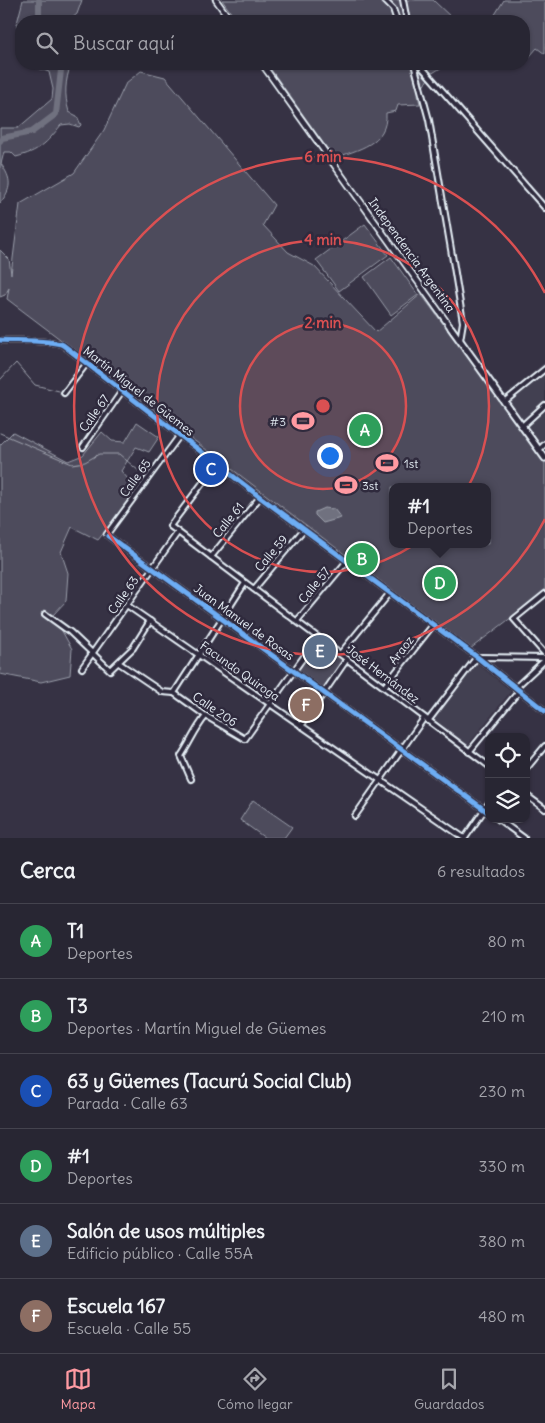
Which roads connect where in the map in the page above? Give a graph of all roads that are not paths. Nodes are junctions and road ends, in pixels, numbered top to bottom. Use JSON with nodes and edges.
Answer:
{"nodes":[{"id":1,"x":216,"y":0,"type":"edge"},
{"id":2,"x":384,"y":0,"type":"edge"},
{"id":3,"x":403,"y":0,"type":"edge"},
{"id":4,"x":227,"y":15,"type":"edge"},
{"id":5,"x":395,"y":15,"type":"edge"},
{"id":6,"x":406,"y":15,"type":"edge"},
{"id":7,"x":266,"y":70,"type":"edge"},
{"id":8,"x":416,"y":70,"type":"edge"},
{"id":9,"x":424,"y":70,"type":"edge"},
{"id":10,"x":545,"y":208,"type":"edge"},
{"id":11,"x":451,"y":328,"type":"joint"},
{"id":12,"x":0,"y":340,"type":"edge"},
{"id":13,"x":460,"y":340,"type":"junction"},
{"id":14,"x":87,"y":362,"type":"junction"},
{"id":15,"x":545,"y":369,"type":"edge"},
{"id":16,"x":122,"y":391,"type":"junction"},
{"id":17,"x":64,"y":394,"type":"dead end"},
{"id":18,"x":504,"y":402,"type":"junction"},
{"id":19,"x":545,"y":405,"type":"edge"},
{"id":20,"x":522,"y":426,"type":"junction"},
{"id":21,"x":180,"y":435,"type":"junction"},
{"id":22,"x":545,"y":444,"type":"edge"},
{"id":23,"x":83,"y":447,"type":"dead end"},
{"id":24,"x":539,"y":450,"type":"junction"},
{"id":25,"x":545,"y":458,"type":"edge"},
{"id":26,"x":217,"y":464,"type":"junction"},
{"id":27,"x":260,"y":497,"type":"junction"},
{"id":28,"x":304,"y":529,"type":"junction"},
{"id":29,"x":178,"y":532,"type":"junction"},
{"id":30,"x":108,"y":535,"type":"joint"},
{"id":31,"x":211,"y":556,"type":"junction"},
{"id":32,"x":347,"y":561,"type":"junction"},
{"id":33,"x":154,"y":569,"type":"junction"},
{"id":34,"x":245,"y":583,"type":"junction"},
{"id":35,"x":254,"y":589,"type":"junction"},
{"id":36,"x":390,"y":593,"type":"junction"},
{"id":37,"x":545,"y":594,"type":"edge"},
{"id":38,"x":128,"y":606,"type":"junction"},
{"id":39,"x":45,"y":614,"type":"dead end"},
{"id":40,"x":222,"y":618,"type":"junction"},
{"id":41,"x":150,"y":621,"type":"junction"},
{"id":42,"x":297,"y":622,"type":"junction"},
{"id":43,"x":433,"y":625,"type":"junction"},
{"id":44,"x":318,"y":637,"type":"junction"},
{"id":45,"x":93,"y":653,"type":"junction"},
{"id":46,"x":340,"y":654,"type":"junction"},
{"id":47,"x":545,"y":654,"type":"edge"},
{"id":48,"x":199,"y":655,"type":"junction"},
{"id":49,"x":477,"y":657,"type":"junction"},
{"id":50,"x":347,"y":659,"type":"junction"},
{"id":51,"x":545,"y":659,"type":"edge"},
{"id":52,"x":119,"y":663,"type":"junction"},
{"id":53,"x":82,"y":668,"type":"dead end"},
{"id":54,"x":294,"y":671,"type":"junction"},
{"id":55,"x":384,"y":687,"type":"junction"},
{"id":56,"x":517,"y":690,"type":"junction"},
{"id":57,"x":174,"y":693,"type":"junction"},
{"id":58,"x":324,"y":693,"type":"junction"},
{"id":59,"x":271,"y":704,"type":"junction"},
{"id":60,"x":545,"y":711,"type":"edge"},
{"id":61,"x":206,"y":716,"type":"junction"},
{"id":62,"x":426,"y":719,"type":"junction"},
{"id":63,"x":301,"y":726,"type":"junction"},
{"id":64,"x":545,"y":746,"type":"edge"},
{"id":65,"x":402,"y":750,"type":"junction"},
{"id":66,"x":469,"y":752,"type":"junction"},
{"id":67,"x":485,"y":763,"type":"edge"},
{"id":68,"x":530,"y":764,"type":"edge"},
{"id":69,"x":191,"y":778,"type":"dead end"},
{"id":70,"x":381,"y":781,"type":"junction"},
{"id":71,"x":530,"y":798,"type":"edge"},
{"id":72,"x":545,"y":809,"type":"edge"},
{"id":73,"x":484,"y":810,"type":"joint"},
{"id":74,"x":355,"y":816,"type":"dead end"},
{"id":75,"x":503,"y":823,"type":"edge"},
{"id":76,"x":462,"y":837,"type":"edge"},
{"id":77,"x":524,"y":838,"type":"edge"}],
"edges":[{"from":1,"to":4,"type":"street"},
{"from":2,"to":5,"type":"street"},
{"from":3,"to":6,"type":"street"},
{"from":7,"to":11,"type":"street","name":"Independencia Argentina"},
{"from":8,"to":13,"type":"street"},
{"from":9,"to":10,"type":"street"},
{"from":11,"to":13,"type":"main road","name":"Independencia Argentina"},
{"from":12,"to":14,"type":"street","name":"Martín Miguel de Güemes"},
{"from":13,"to":18,"type":"main road","name":"Independencia Argentina"},
{"from":14,"to":16,"type":"street","name":"Martín Miguel de Güemes"},
{"from":14,"to":17,"type":"street"},
{"from":15,"to":18,"type":"street"},
{"from":16,"to":21,"type":"street","name":"Martín Miguel de Güemes"},
{"from":16,"to":23,"type":"street","name":"Calle 67"},
{"from":18,"to":20,"type":"main road","name":"Independencia Argentina"},
{"from":19,"to":20,"type":"street"},
{"from":20,"to":24,"type":"main road","name":"Independencia Argentina"},
{"from":21,"to":26,"type":"street","name":"Martín Miguel de Güemes"},
{"from":21,"to":30,"type":"street","name":"Calle 65"},
{"from":22,"to":24,"type":"street"},
{"from":24,"to":25,"type":"main road","name":"Independencia Argentina"},
{"from":26,"to":27,"type":"street","name":"Martín Miguel de Güemes"},
{"from":26,"to":29,"type":"street","name":"José Hernández"},
{"from":27,"to":28,"type":"street","name":"Martín Miguel de Güemes"},
{"from":27,"to":31,"type":"street","name":"Calle 61"},
{"from":28,"to":32,"type":"street","name":"Martín Miguel de Güemes"},
{"from":28,"to":35,"type":"street","name":"Calle 59"},
{"from":29,"to":31,"type":"street","name":"José Hernández"},
{"from":29,"to":33,"type":"street","name":"Calle 63"},
{"from":30,"to":33,"type":"street","name":"Juan Manuel de Rosas"},
{"from":31,"to":34,"type":"street","name":"José Hernández"},
{"from":32,"to":36,"type":"street","name":"Martín Miguel de Güemes"},
{"from":32,"to":42,"type":"street","name":"Calle 57"},
{"from":33,"to":38,"type":"street","name":"Calle 63"},
{"from":33,"to":40,"type":"street","name":"Juan Manuel de Rosas"},
{"from":34,"to":35,"type":"street","name":"José Hernández"},
{"from":34,"to":40,"type":"street","name":"Calle 59"},
{"from":35,"to":42,"type":"street","name":"José Hernández"},
{"from":36,"to":43,"type":"street","name":"Martín Miguel de Güemes"},
{"from":36,"to":46,"type":"street"},
{"from":37,"to":47,"type":"street"},
{"from":38,"to":41,"type":"street","name":"Facundo Quiroga"},
{"from":38,"to":45,"type":"street","name":"Calle 63"},
{"from":39,"to":45,"type":"street"},
{"from":40,"to":48,"type":"street","name":"Calle 59"},
{"from":40,"to":54,"type":"street","name":"Juan Manuel de Rosas"},
{"from":41,"to":48,"type":"street","name":"Facundo Quiroga"},
{"from":41,"to":52,"type":"street"},
{"from":42,"to":44,"type":"street","name":"José Hernández"},
{"from":43,"to":49,"type":"street","name":"Martín Miguel de Güemes"},
{"from":43,"to":55,"type":"street","name":"Araoz"},
{"from":44,"to":46,"type":"street","name":"José Hernández"},
{"from":44,"to":54,"type":"street"},
{"from":45,"to":52,"type":"street"},
{"from":45,"to":53,"type":"street","name":"Calle 63"},
{"from":46,"to":50,"type":"street","name":"José Hernández"},
{"from":48,"to":57,"type":"street","name":"Calle 59"},
{"from":48,"to":59,"type":"street","name":"Facundo Quiroga"},
{"from":49,"to":51,"type":"street"},
{"from":49,"to":56,"type":"street","name":"Martín Miguel de Güemes"},
{"from":49,"to":62,"type":"street"},
{"from":50,"to":55,"type":"street","name":"José Hernández"},
{"from":50,"to":58,"type":"street"},
{"from":51,"to":56,"type":"street"},
{"from":52,"to":57,"type":"street","name":"Calle 206"},
{"from":54,"to":58,"type":"street","name":"Juan Manuel de Rosas"},
{"from":54,"to":59,"type":"street"},
{"from":55,"to":62,"type":"street","name":"José Hernández"},
{"from":56,"to":60,"type":"street","name":"Martín Miguel de Güemes"},
{"from":56,"to":66,"type":"street"},
{"from":57,"to":61,"type":"street","name":"Calle 206"},
{"from":58,"to":63,"type":"street"},
{"from":58,"to":65,"type":"street","name":"Juan Manuel de Rosas"},
{"from":59,"to":61,"type":"street","name":"Calle 206"},
{"from":59,"to":63,"type":"street","name":"Facundo Quiroga"},
{"from":61,"to":69,"type":"street"},
{"from":62,"to":65,"type":"street"},
{"from":62,"to":66,"type":"street","name":"José Hernández"},
{"from":63,"to":70,"type":"street","name":"Facundo Quiroga"},
{"from":64,"to":68,"type":"street"},
{"from":65,"to":70,"type":"street"},
{"from":65,"to":73,"type":"street","name":"Juan Manuel de Rosas"},
{"from":66,"to":67,"type":"street","name":"José Hernández"},
{"from":70,"to":74,"type":"street"},
{"from":70,"to":76,"type":"street","name":"Facundo Quiroga"},
{"from":71,"to":72,"type":"street"},
{"from":73,"to":76,"type":"street"},
{"from":75,"to":77,"type":"street"}]}
